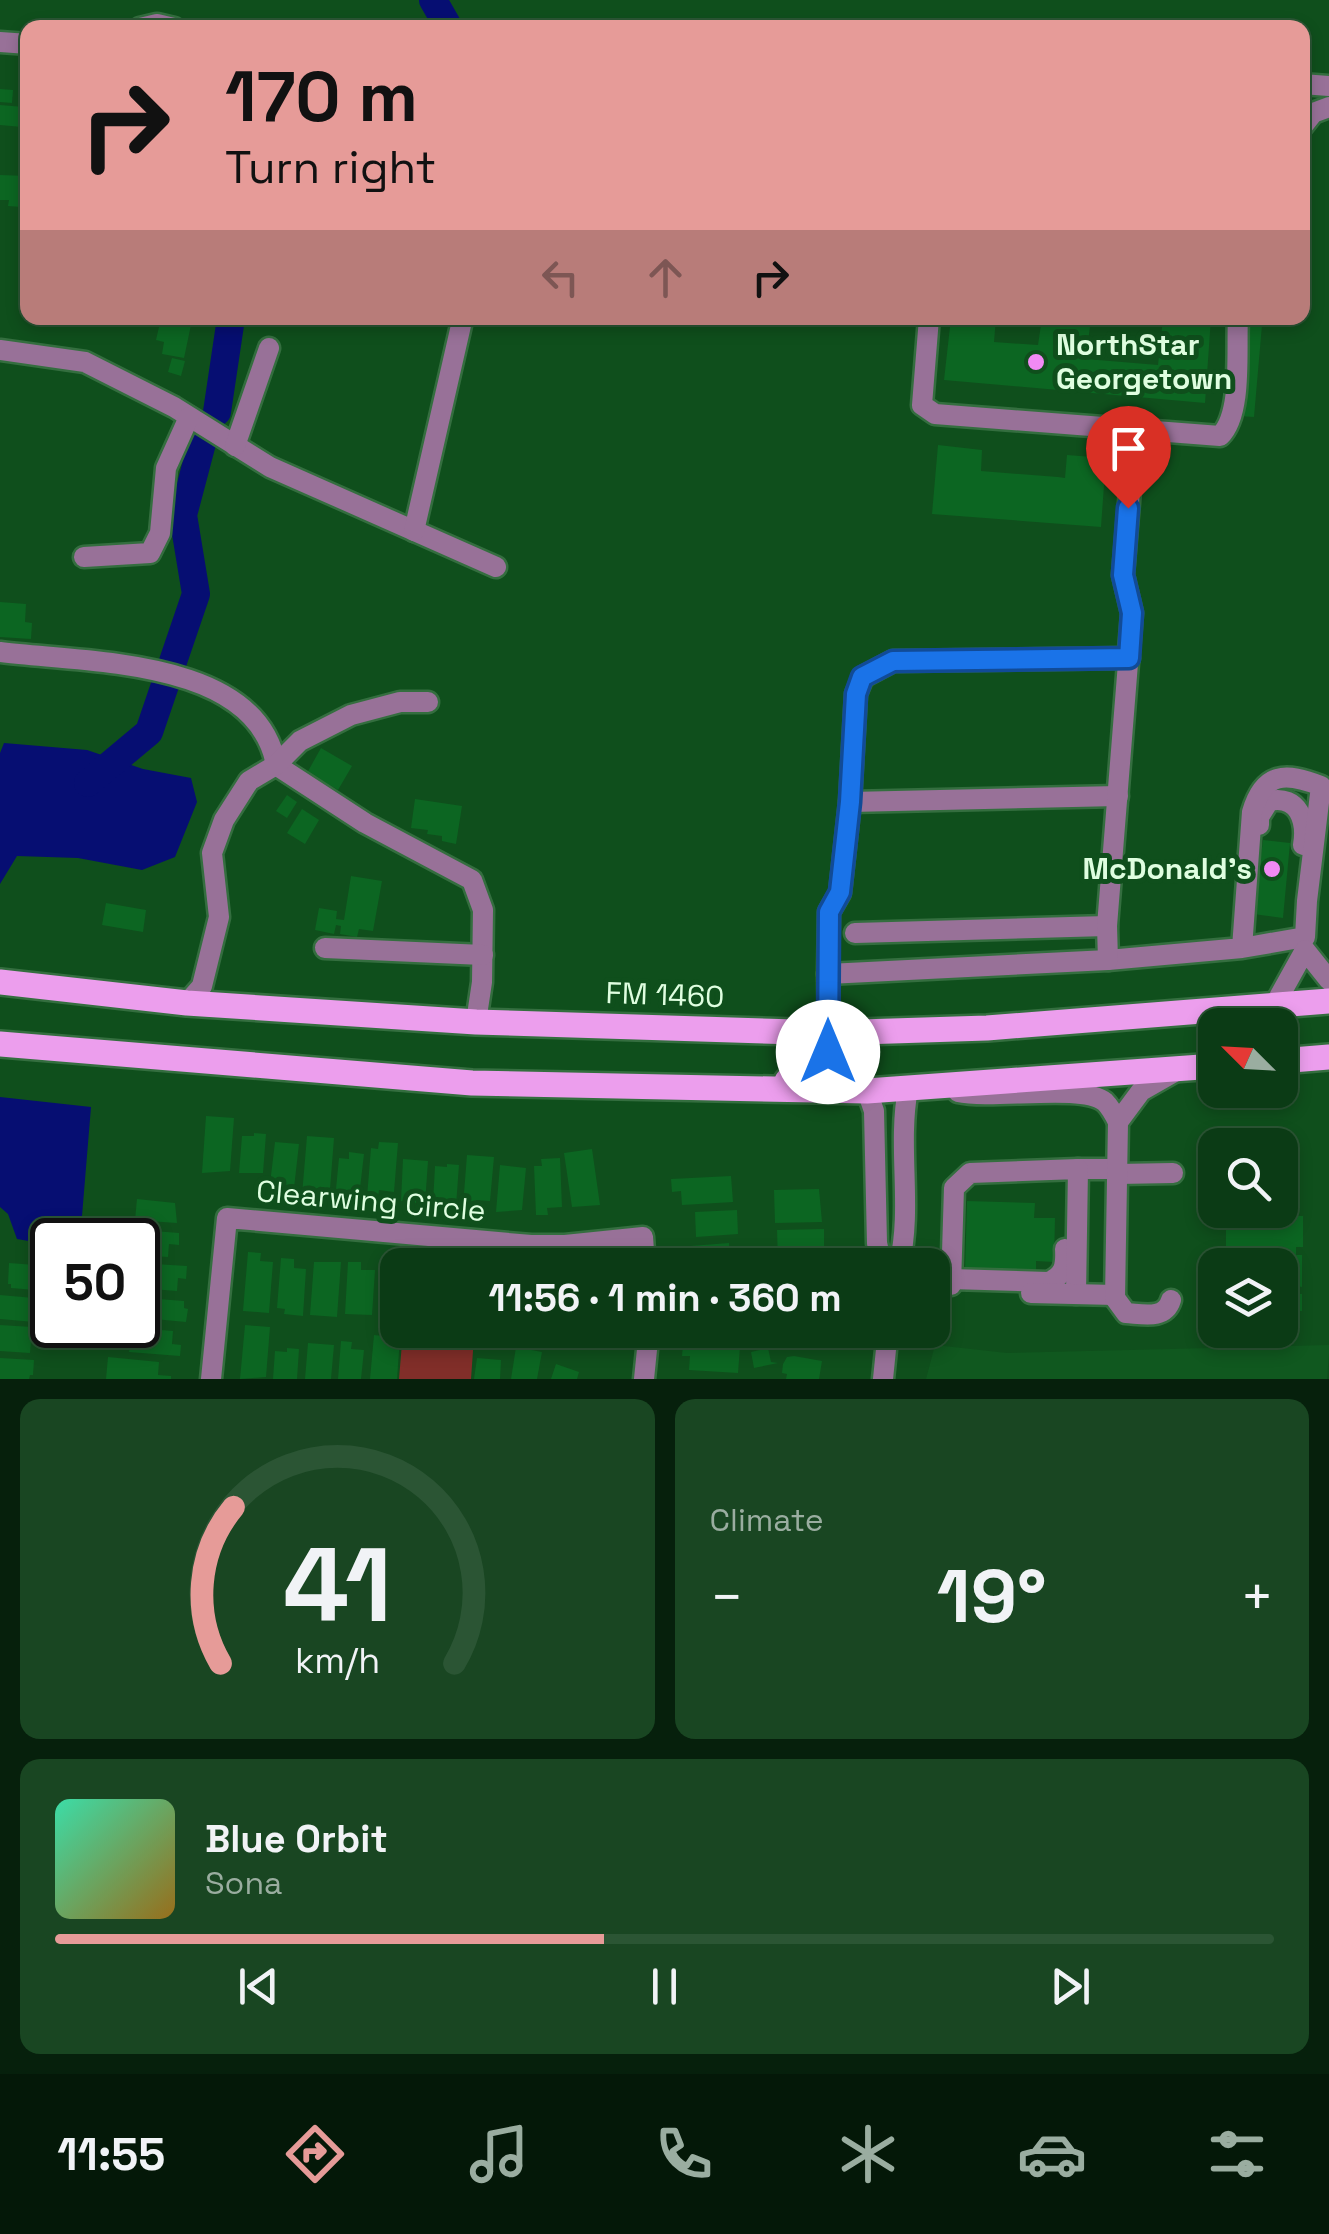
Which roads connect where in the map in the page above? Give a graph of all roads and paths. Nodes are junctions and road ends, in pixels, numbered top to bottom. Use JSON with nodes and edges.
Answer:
{"nodes":[{"id":1,"x":461,"y":325,"type":"edge"},
{"id":2,"x":929,"y":325,"type":"edge"},
{"id":3,"x":1238,"y":325,"type":"edge"},
{"id":4,"x":269,"y":348,"type":"dead end"},
{"id":5,"x":0,"y":350,"type":"edge"},
{"id":6,"x":189,"y":417,"type":"junction"},
{"id":7,"x":1135,"y":430,"type":"junction"},
{"id":8,"x":235,"y":446,"type":"junction"},
{"id":9,"x":414,"y":530,"type":"junction"},
{"id":10,"x":84,"y":556,"type":"dead end"},
{"id":11,"x":496,"y":567,"type":"dead end"},
{"id":12,"x":0,"y":652,"type":"edge"},
{"id":13,"x":1129,"y":658,"type":"junction"},
{"id":14,"x":428,"y":702,"type":"dead end"},
{"id":15,"x":276,"y":765,"type":"junction"},
{"id":16,"x":1118,"y":796,"type":"junction"},
{"id":17,"x":850,"y":802,"type":"junction"},
{"id":18,"x":1306,"y":901,"type":"junction"},
{"id":19,"x":1107,"y":926,"type":"junction"},
{"id":20,"x":934,"y":931,"type":"junction"},
{"id":21,"x":856,"y":933,"type":"dead end"},
{"id":22,"x":1329,"y":933,"type":"edge"},
{"id":23,"x":1242,"y":938,"type":"junction"},
{"id":24,"x":1306,"y":943,"type":"junction"},
{"id":25,"x":325,"y":948,"type":"dead end"},
{"id":26,"x":482,"y":956,"type":"junction"},
{"id":27,"x":1108,"y":960,"type":"junction"},
{"id":28,"x":932,"y":968,"type":"junction"},
{"id":29,"x":828,"y":974,"type":"junction"},
{"id":30,"x":1329,"y":980,"type":"edge"},
{"id":31,"x":0,"y":982,"type":"edge"},
{"id":32,"x":1329,"y":1001,"type":"edge"},
{"id":33,"x":187,"y":1003,"type":"junction"},
{"id":34,"x":1274,"y":1006,"type":"junction"},
{"id":35,"x":476,"y":1022,"type":"junction"},
{"id":36,"x":828,"y":1033,"type":"junction"},
{"id":37,"x":0,"y":1044,"type":"edge"},
{"id":38,"x":1329,"y":1057,"type":"edge"},
{"id":39,"x":1298,"y":1060,"type":"edge"},
{"id":40,"x":1198,"y":1067,"type":"edge"},
{"id":41,"x":1182,"y":1068,"type":"junction"},
{"id":42,"x":936,"y":1087,"type":"junction"},
{"id":43,"x":733,"y":1088,"type":"junction"},
{"id":44,"x":908,"y":1089,"type":"junction"},
{"id":45,"x":866,"y":1090,"type":"junction"},
{"id":46,"x":1118,"y":1122,"type":"junction"},
{"id":47,"x":1072,"y":1169,"type":"junction"},
{"id":48,"x":1118,"y":1171,"type":"junction"},
{"id":49,"x":1173,"y":1173,"type":"dead end"},
{"id":50,"x":644,"y":1248,"type":"edge"},
{"id":51,"x":878,"y":1248,"type":"edge"},
{"id":52,"x":902,"y":1248,"type":"edge"},
{"id":53,"x":948,"y":1248,"type":"edge"},
{"id":54,"x":950,"y":1283,"type":"edge"},
{"id":55,"x":950,"y":1286,"type":"edge"},
{"id":56,"x":1076,"y":1294,"type":"junction"},
{"id":57,"x":1115,"y":1295,"type":"junction"},
{"id":58,"x":1171,"y":1300,"type":"dead end"},
{"id":59,"x":647,"y":1348,"type":"edge"},
{"id":60,"x":886,"y":1348,"type":"edge"},
{"id":61,"x":210,"y":1379,"type":"edge"},
{"id":62,"x":644,"y":1379,"type":"edge"},
{"id":63,"x":883,"y":1379,"type":"edge"}],
"edges":[{"from":1,"to":9,"type":"street"},
{"from":2,"to":7,"type":"street"},
{"from":3,"to":7,"type":"street"},
{"from":4,"to":8,"type":"street"},
{"from":5,"to":6,"type":"street"},
{"from":6,"to":8,"type":"street"},
{"from":6,"to":10,"type":"street"},
{"from":7,"to":13,"type":"street"},
{"from":8,"to":9,"type":"street"},
{"from":9,"to":11,"type":"street"},
{"from":12,"to":15,"type":"street"},
{"from":13,"to":16,"type":"street"},
{"from":13,"to":17,"type":"street"},
{"from":14,"to":15,"type":"street"},
{"from":15,"to":26,"type":"street"},
{"from":15,"to":33,"type":"street"},
{"from":16,"to":17,"type":"street"},
{"from":16,"to":19,"type":"street"},
{"from":17,"to":29,"type":"street"},
{"from":18,"to":23,"type":"street"},
{"from":18,"to":23,"type":"street"},
{"from":18,"to":24,"type":"street"},
{"from":19,"to":20,"type":"street"},
{"from":19,"to":27,"type":"street"},
{"from":20,"to":21,"type":"street"},
{"from":20,"to":28,"type":"street"},
{"from":22,"to":24,"type":"street"},
{"from":23,"to":24,"type":"street"},
{"from":23,"to":27,"type":"street"},
{"from":24,"to":30,"type":"street"},
{"from":24,"to":34,"type":"street"},
{"from":25,"to":26,"type":"street"},
{"from":26,"to":35,"type":"street"},
{"from":27,"to":28,"type":"street"},
{"from":28,"to":29,"type":"street"},
{"from":29,"to":36,"type":"street"},
{"from":31,"to":33,"type":"main road","name":"FM 1460","number":"FM 1460"},
{"from":32,"to":34,"type":"main road","name":"FM 1460","number":"FM 1460"},
{"from":33,"to":35,"type":"main road","name":"FM 1460","number":"FM 1460"},
{"from":34,"to":36,"type":"main road","name":"FM 1460","number":"FM 1460"},
{"from":35,"to":36,"type":"main road","name":"FM 1460","number":"FM 1460"},
{"from":36,"to":43,"type":"main road"},
{"from":37,"to":43,"type":"main road"},
{"from":38,"to":39,"type":"main road"},
{"from":40,"to":41,"type":"main road"},
{"from":41,"to":42,"type":"main road"},
{"from":41,"to":46,"type":"street"},
{"from":42,"to":44,"type":"main road"},
{"from":42,"to":46,"type":"street"},
{"from":43,"to":45,"type":"main road"},
{"from":44,"to":45,"type":"main road"},
{"from":44,"to":52,"type":"street"},
{"from":45,"to":51,"type":"street"},
{"from":46,"to":48,"type":"street"},
{"from":47,"to":48,"type":"street"},
{"from":47,"to":53,"type":"street"},
{"from":47,"to":54,"type":"street"},
{"from":47,"to":56,"type":"street"},
{"from":48,"to":49,"type":"street"},
{"from":48,"to":57,"type":"street"},
{"from":50,"to":61,"type":"street","name":"Clearwing Circle"},
{"from":55,"to":56,"type":"street"},
{"from":56,"to":57,"type":"street"},
{"from":57,"to":58,"type":"street"},
{"from":59,"to":62,"type":"street"},
{"from":60,"to":63,"type":"street"}]}
